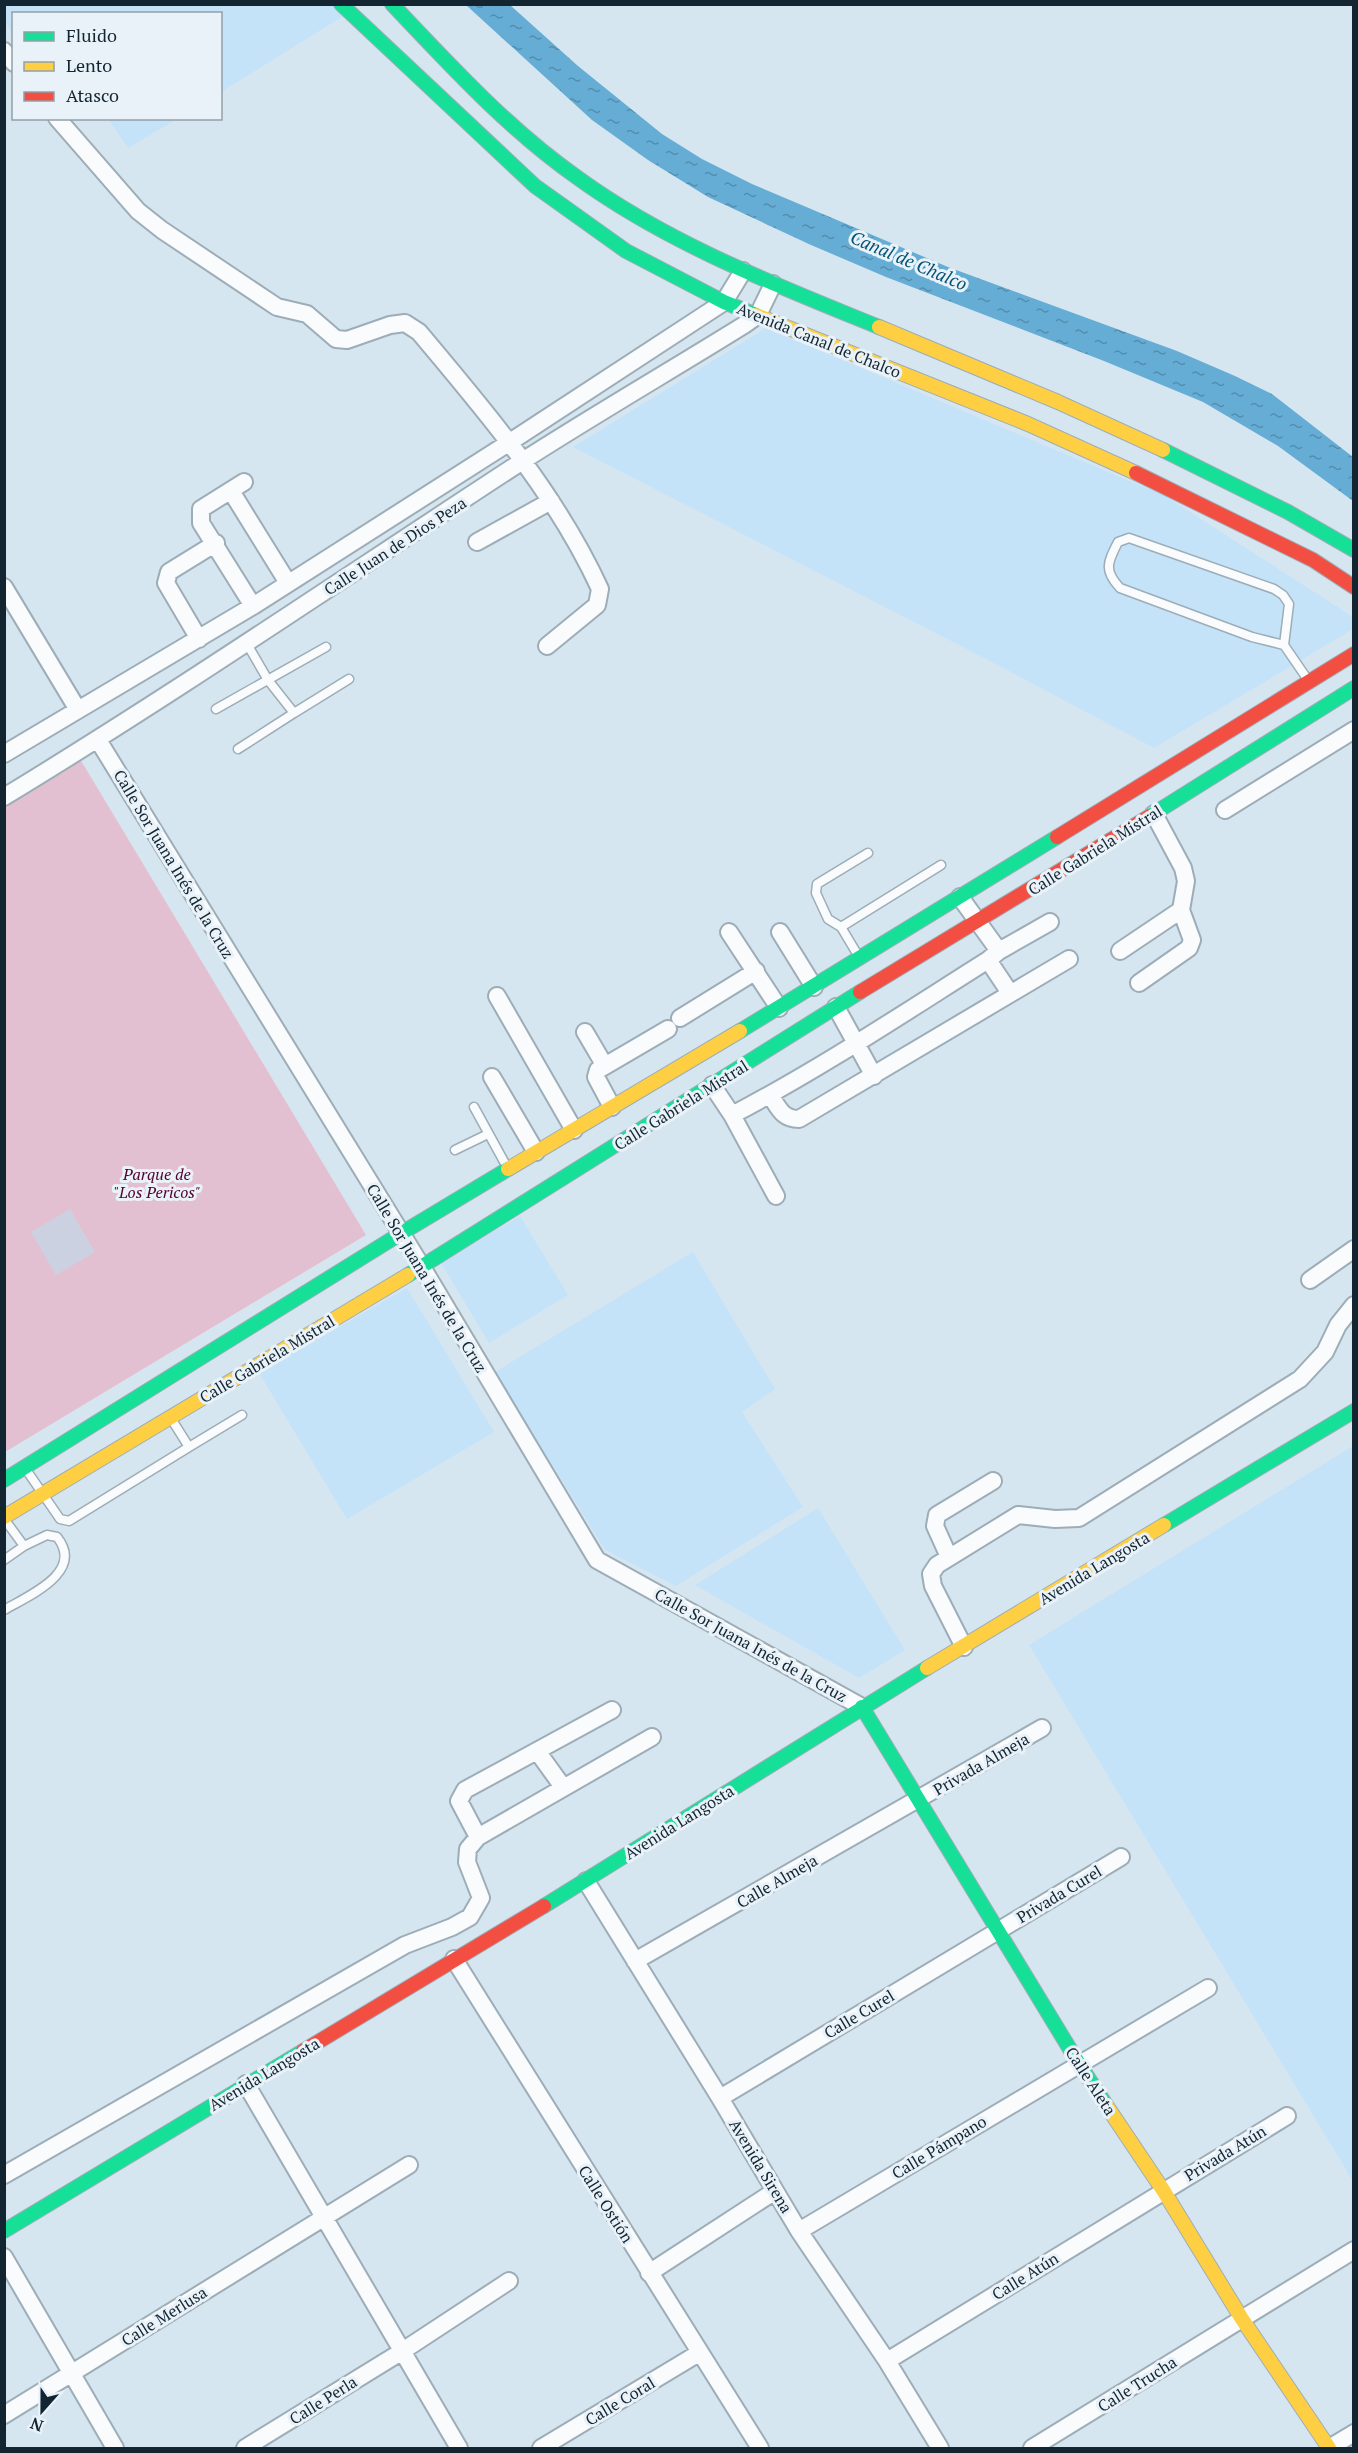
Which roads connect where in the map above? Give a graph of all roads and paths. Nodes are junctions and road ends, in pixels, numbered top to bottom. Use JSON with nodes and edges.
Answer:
{"nodes":[{"id":1,"x":341,"y":4,"type":"edge"},
{"id":2,"x":392,"y":4,"type":"edge"},
{"id":3,"x":59,"y":120,"type":"edge"},
{"id":4,"x":743,"y":271,"type":"junction"},
{"id":5,"x":773,"y":284,"type":"junction"},
{"id":6,"x":724,"y":302,"type":"junction"},
{"id":7,"x":758,"y":315,"type":"junction"},
{"id":8,"x":510,"y":442,"type":"junction"},
{"id":9,"x":522,"y":461,"type":"junction"},
{"id":10,"x":551,"y":501,"type":"junction"},
{"id":11,"x":477,"y":542,"type":"dead end"},
{"id":12,"x":216,"y":543,"type":"junction"},
{"id":13,"x":1353,"y":550,"type":"edge"},
{"id":14,"x":288,"y":583,"type":"junction"},
{"id":15,"x":4,"y":586,"type":"edge"},
{"id":16,"x":1353,"y":587,"type":"edge"},
{"id":17,"x":253,"y":606,"type":"junction"},
{"id":18,"x":200,"y":639,"type":"junction"},
{"id":19,"x":247,"y":644,"type":"junction"},
{"id":20,"x":1284,"y":645,"type":"junction"},
{"id":21,"x":548,"y":646,"type":"dead end"},
{"id":22,"x":326,"y":647,"type":"dead end"},
{"id":23,"x":1353,"y":654,"type":"edge"},
{"id":24,"x":268,"y":680,"type":"junction"},
{"id":25,"x":349,"y":680,"type":"dead end"},
{"id":26,"x":1308,"y":680,"type":"junction"},
{"id":27,"x":1351,"y":695,"type":"edge"},
{"id":28,"x":216,"y":709,"type":"dead end"},
{"id":29,"x":78,"y":710,"type":"junction"},
{"id":30,"x":294,"y":713,"type":"junction"},
{"id":31,"x":1353,"y":730,"type":"edge"},
{"id":32,"x":98,"y":740,"type":"junction"},
{"id":33,"x":237,"y":749,"type":"dead end"},
{"id":34,"x":4,"y":754,"type":"edge"},
{"id":35,"x":4,"y":797,"type":"edge"},
{"id":36,"x":1225,"y":810,"type":"dead end"},
{"id":37,"x":1154,"y":814,"type":"junction"},
{"id":38,"x":868,"y":853,"type":"dead end"},
{"id":39,"x":941,"y":866,"type":"dead end"},
{"id":40,"x":960,"y":897,"type":"junction"},
{"id":41,"x":1181,"y":910,"type":"junction"},
{"id":42,"x":1050,"y":922,"type":"dead end"},
{"id":43,"x":978,"y":923,"type":"junction"},
{"id":44,"x":841,"y":927,"type":"junction"},
{"id":45,"x":729,"y":932,"type":"dead end"},
{"id":46,"x":780,"y":932,"type":"dead end"},
{"id":47,"x":1119,"y":951,"type":"dead end"},
{"id":48,"x":993,"y":956,"type":"junction"},
{"id":49,"x":860,"y":957,"type":"junction"},
{"id":50,"x":1069,"y":958,"type":"dead end"},
{"id":51,"x":756,"y":970,"type":"junction"},
{"id":52,"x":1139,"y":983,"type":"dead end"},
{"id":53,"x":814,"y":987,"type":"junction"},
{"id":54,"x":1010,"y":993,"type":"junction"},
{"id":55,"x":497,"y":996,"type":"dead end"},
{"id":56,"x":836,"y":1007,"type":"junction"},
{"id":57,"x":779,"y":1008,"type":"junction"},
{"id":58,"x":585,"y":1032,"type":"dead end"},
{"id":59,"x":856,"y":1043,"type":"junction"},
{"id":60,"x":605,"y":1066,"type":"junction"},
{"id":61,"x":874,"y":1076,"type":"junction"},
{"id":62,"x":492,"y":1077,"type":"dead end"},
{"id":63,"x":712,"y":1085,"type":"junction"},
{"id":64,"x":770,"y":1095,"type":"junction"},
{"id":65,"x":474,"y":1107,"type":"dead end"},
{"id":66,"x":612,"y":1107,"type":"junction"},
{"id":67,"x":732,"y":1115,"type":"junction"},
{"id":68,"x":574,"y":1130,"type":"junction"},
{"id":69,"x":488,"y":1134,"type":"junction"},
{"id":70,"x":455,"y":1150,"type":"dead end"},
{"id":71,"x":536,"y":1152,"type":"junction"},
{"id":72,"x":509,"y":1170,"type":"junction"},
{"id":73,"x":776,"y":1196,"type":"dead end"},
{"id":74,"x":400,"y":1234,"type":"junction"},
{"id":75,"x":1353,"y":1249,"type":"edge"},
{"id":76,"x":422,"y":1266,"type":"junction"},
{"id":77,"x":1310,"y":1280,"type":"dead end"},
{"id":78,"x":1353,"y":1305,"type":"edge"},
{"id":79,"x":1353,"y":1411,"type":"edge"},
{"id":80,"x":242,"y":1415,"type":"dead end"},
{"id":81,"x":170,"y":1417,"type":"junction"},
{"id":82,"x":189,"y":1446,"type":"junction"},
{"id":83,"x":25,"y":1467,"type":"junction"},
{"id":84,"x":4,"y":1480,"type":"edge"},
{"id":85,"x":993,"y":1481,"type":"dead end"},
{"id":86,"x":43,"y":1494,"type":"junction"},
{"id":87,"x":4,"y":1518,"type":"edge"},
{"id":88,"x":24,"y":1546,"type":"junction"},
{"id":89,"x":949,"y":1557,"type":"junction"},
{"id":90,"x":4,"y":1560,"type":"edge"},
{"id":91,"x":4,"y":1610,"type":"edge"},
{"id":92,"x":964,"y":1647,"type":"junction"},
{"id":93,"x":862,"y":1707,"type":"junction"},
{"id":94,"x":612,"y":1710,"type":"dead end"},
{"id":95,"x":1042,"y":1728,"type":"dead end"},
{"id":96,"x":652,"y":1737,"type":"dead end"},
{"id":97,"x":537,"y":1751,"type":"junction"},
{"id":98,"x":563,"y":1787,"type":"junction"},
{"id":99,"x":920,"y":1800,"type":"junction"},
{"id":100,"x":478,"y":1837,"type":"junction"},
{"id":101,"x":1121,"y":1857,"type":"dead end"},
{"id":102,"x":586,"y":1881,"type":"junction"},
{"id":103,"x":998,"y":1931,"type":"junction"},
{"id":104,"x":454,"y":1959,"type":"junction"},
{"id":105,"x":635,"y":1961,"type":"junction"},
{"id":106,"x":1209,"y":1988,"type":"dead end"},
{"id":107,"x":1079,"y":2064,"type":"junction"},
{"id":108,"x":246,"y":2084,"type":"junction"},
{"id":109,"x":720,"y":2098,"type":"junction"},
{"id":110,"x":1287,"y":2116,"type":"dead end"},
{"id":111,"x":409,"y":2165,"type":"dead end"},
{"id":112,"x":4,"y":2175,"type":"edge"},
{"id":113,"x":1163,"y":2190,"type":"junction"},
{"id":114,"x":775,"y":2191,"type":"junction"},
{"id":115,"x":324,"y":2218,"type":"junction"},
{"id":116,"x":4,"y":2231,"type":"edge"},
{"id":117,"x":799,"y":2231,"type":"junction"},
{"id":118,"x":1353,"y":2250,"type":"edge"},
{"id":119,"x":4,"y":2257,"type":"edge"},
{"id":120,"x":649,"y":2273,"type":"junction"},
{"id":121,"x":509,"y":2281,"type":"dead end"},
{"id":122,"x":1242,"y":2319,"type":"junction"},
{"id":123,"x":402,"y":2352,"type":"junction"},
{"id":124,"x":699,"y":2353,"type":"junction"},
{"id":125,"x":887,"y":2361,"type":"junction"},
{"id":126,"x":72,"y":2373,"type":"junction"},
{"id":127,"x":4,"y":2415,"type":"edge"},
{"id":128,"x":1353,"y":2433,"type":"edge"},
{"id":129,"x":115,"y":2448,"type":"edge"},
{"id":130,"x":245,"y":2448,"type":"edge"},
{"id":131,"x":459,"y":2448,"type":"edge"},
{"id":132,"x":541,"y":2448,"type":"edge"},
{"id":133,"x":760,"y":2448,"type":"edge"},
{"id":134,"x":940,"y":2448,"type":"edge"},
{"id":135,"x":1032,"y":2448,"type":"edge"},
{"id":136,"x":1329,"y":2448,"type":"edge"}],
"edges":[{"from":1,"to":6,"type":"street","name":"Avenida Canal de Chalco"},
{"from":2,"to":4,"type":"street","name":"Avenida Canal de Chalco"},
{"from":3,"to":8,"type":"street"},
{"from":4,"to":5,"type":"street","name":"Avenida Canal de Chalco"},
{"from":4,"to":6,"type":"street","name":"Calle Juan de Dios Peza"},
{"from":5,"to":7,"type":"street"},
{"from":5,"to":13,"type":"street","name":"Avenida Canal de Chalco"},
{"from":6,"to":7,"type":"street","name":"Avenida Canal de Chalco"},
{"from":6,"to":8,"type":"street","name":"Calle Juan de Dios Peza"},
{"from":7,"to":9,"type":"street","name":"Calle Juan de Dios Peza"},
{"from":7,"to":16,"type":"street","name":"Avenida Canal de Chalco"},
{"from":8,"to":9,"type":"street"},
{"from":8,"to":14,"type":"street","name":"Calle Juan de Dios Peza"},
{"from":9,"to":10,"type":"street"},
{"from":9,"to":19,"type":"street","name":"Calle Juan de Dios Peza"},
{"from":10,"to":11,"type":"street"},
{"from":10,"to":21,"type":"street"},
{"from":12,"to":14,"type":"street"},
{"from":12,"to":17,"type":"street"},
{"from":12,"to":18,"type":"street"},
{"from":14,"to":17,"type":"street","name":"Calle Juan de Dios Peza"},
{"from":15,"to":29,"type":"street"},
{"from":17,"to":18,"type":"street","name":"Calle Juan de Dios Peza"},
{"from":18,"to":29,"type":"street","name":"Calle Juan de Dios Peza"},
{"from":19,"to":24,"type":"lane"},
{"from":19,"to":32,"type":"street","name":"Calle Juan de Dios Peza"},
{"from":20,"to":20,"type":"lane"},
{"from":20,"to":26,"type":"lane"},
{"from":22,"to":24,"type":"lane"},
{"from":23,"to":26,"type":"street","name":"Calle Gabriela Mistral"},
{"from":24,"to":28,"type":"lane"},
{"from":24,"to":30,"type":"lane"},
{"from":25,"to":30,"type":"lane"},
{"from":26,"to":40,"type":"street","name":"Calle Gabriela Mistral"},
{"from":27,"to":37,"type":"street","name":"Calle Gabriela Mistral"},
{"from":29,"to":34,"type":"street","name":"Calle Juan de Dios Peza"},
{"from":30,"to":33,"type":"lane"},
{"from":31,"to":36,"type":"street"},
{"from":32,"to":35,"type":"street","name":"Calle Juan de Dios Peza"},
{"from":32,"to":74,"type":"street","name":"Calle Sor Juana Inés de la Cruz"},
{"from":37,"to":41,"type":"street"},
{"from":37,"to":43,"type":"street","name":"Calle Gabriela Mistral"},
{"from":38,"to":44,"type":"lane"},
{"from":39,"to":44,"type":"lane"},
{"from":40,"to":43,"type":"street"},
{"from":40,"to":49,"type":"street","name":"Calle Gabriela Mistral"},
{"from":41,"to":47,"type":"street"},
{"from":41,"to":52,"type":"street"},
{"from":42,"to":48,"type":"street"},
{"from":43,"to":48,"type":"street"},
{"from":43,"to":56,"type":"street","name":"Calle Gabriela Mistral"},
{"from":44,"to":49,"type":"lane"},
{"from":45,"to":51,"type":"street"},
{"from":46,"to":53,"type":"street"},
{"from":48,"to":54,"type":"street"},
{"from":48,"to":59,"type":"street"},
{"from":49,"to":53,"type":"street","name":"Calle Gabriela Mistral"},
{"from":50,"to":54,"type":"street"},
{"from":51,"to":57,"type":"street"},
{"from":51,"to":60,"type":"street"},
{"from":53,"to":57,"type":"street","name":"Calle Gabriela Mistral"},
{"from":54,"to":61,"type":"street"},
{"from":55,"to":68,"type":"street"},
{"from":56,"to":59,"type":"street"},
{"from":56,"to":63,"type":"street","name":"Calle Gabriela Mistral"},
{"from":57,"to":66,"type":"street","name":"Calle Gabriela Mistral"},
{"from":58,"to":60,"type":"street"},
{"from":59,"to":61,"type":"street"},
{"from":59,"to":64,"type":"street"},
{"from":60,"to":66,"type":"street"},
{"from":61,"to":64,"type":"street"},
{"from":62,"to":71,"type":"street"},
{"from":63,"to":67,"type":"street"},
{"from":63,"to":76,"type":"street","name":"Calle Gabriela Mistral"},
{"from":64,"to":67,"type":"street"},
{"from":65,"to":69,"type":"lane"},
{"from":66,"to":68,"type":"street","name":"Calle Gabriela Mistral"},
{"from":67,"to":73,"type":"street"},
{"from":68,"to":71,"type":"street","name":"Calle Gabriela Mistral"},
{"from":69,"to":70,"type":"lane"},
{"from":69,"to":72,"type":"lane"},
{"from":71,"to":72,"type":"street","name":"Calle Gabriela Mistral"},
{"from":72,"to":74,"type":"street","name":"Calle Gabriela Mistral"},
{"from":74,"to":76,"type":"street","name":"Calle Sor Juana Inés de la Cruz"},
{"from":74,"to":83,"type":"street","name":"Calle Gabriela Mistral"},
{"from":75,"to":77,"type":"street"},
{"from":76,"to":81,"type":"street","name":"Calle Gabriela Mistral"},
{"from":76,"to":93,"type":"street","name":"Calle Sor Juana Inés de la Cruz"},
{"from":78,"to":89,"type":"street"},
{"from":79,"to":92,"type":"street","name":"Avenida Langosta"},
{"from":80,"to":82,"type":"lane"},
{"from":81,"to":82,"type":"lane"},
{"from":81,"to":86,"type":"street","name":"Calle Gabriela Mistral"},
{"from":82,"to":86,"type":"lane"},
{"from":83,"to":84,"type":"street","name":"Calle Gabriela Mistral"},
{"from":83,"to":86,"type":"lane"},
{"from":85,"to":89,"type":"street"},
{"from":86,"to":87,"type":"street","name":"Calle Gabriela Mistral"},
{"from":87,"to":88,"type":"lane"},
{"from":88,"to":90,"type":"lane"},
{"from":88,"to":91,"type":"lane"},
{"from":89,"to":92,"type":"street"},
{"from":92,"to":93,"type":"street","name":"Avenida Langosta"},
{"from":93,"to":99,"type":"street","name":"Calle Aleta"},
{"from":93,"to":102,"type":"street","name":"Avenida Langosta"},
{"from":94,"to":97,"type":"street"},
{"from":95,"to":99,"type":"street","name":"Privada Almeja"},
{"from":96,"to":98,"type":"street"},
{"from":97,"to":98,"type":"street"},
{"from":97,"to":100,"type":"street"},
{"from":98,"to":100,"type":"street"},
{"from":99,"to":103,"type":"street","name":"Calle Aleta"},
{"from":99,"to":105,"type":"street","name":"Calle Almeja"},
{"from":100,"to":112,"type":"street"},
{"from":101,"to":103,"type":"street","name":"Privada Curel"},
{"from":102,"to":104,"type":"street","name":"Avenida Langosta"},
{"from":102,"to":105,"type":"street","name":"Avenida Sirena"},
{"from":103,"to":107,"type":"street","name":"Calle Aleta"},
{"from":103,"to":109,"type":"street","name":"Calle Curel"},
{"from":104,"to":108,"type":"street","name":"Avenida Langosta"},
{"from":104,"to":120,"type":"street","name":"Calle Ostión"},
{"from":105,"to":109,"type":"street","name":"Avenida Sirena"},
{"from":106,"to":107,"type":"street","name":"Calle Pámpano"},
{"from":107,"to":113,"type":"street","name":"Calle Aleta"},
{"from":107,"to":117,"type":"street","name":"Calle Pámpano"},
{"from":108,"to":115,"type":"street"},
{"from":108,"to":116,"type":"street","name":"Avenida Langosta"},
{"from":109,"to":114,"type":"street","name":"Avenida Sirena"},
{"from":110,"to":113,"type":"street","name":"Privada Atún"},
{"from":111,"to":115,"type":"street","name":"Calle Merlusa"},
{"from":113,"to":122,"type":"street","name":"Calle Aleta"},
{"from":113,"to":125,"type":"street","name":"Calle Atún"},
{"from":114,"to":117,"type":"street","name":"Avenida Sirena"},
{"from":114,"to":120,"type":"street"},
{"from":115,"to":123,"type":"street"},
{"from":115,"to":126,"type":"street","name":"Calle Merlusa"},
{"from":117,"to":125,"type":"street","name":"Avenida Sirena"},
{"from":118,"to":122,"type":"street","name":"Calle Trucha"},
{"from":119,"to":126,"type":"street"},
{"from":120,"to":124,"type":"street","name":"Calle Ostión"},
{"from":121,"to":123,"type":"street","name":"Calle Perla"},
{"from":122,"to":135,"type":"street","name":"Calle Trucha"},
{"from":122,"to":136,"type":"street","name":"Calle Aleta"},
{"from":123,"to":130,"type":"street","name":"Calle Perla"},
{"from":123,"to":131,"type":"street"},
{"from":124,"to":132,"type":"street","name":"Calle Coral"},
{"from":124,"to":133,"type":"street","name":"Calle Ostión"},
{"from":125,"to":134,"type":"street","name":"Avenida Sirena"},
{"from":126,"to":127,"type":"street","name":"Calle Merlusa"},
{"from":126,"to":129,"type":"street"},
{"from":128,"to":136,"type":"street"}]}
